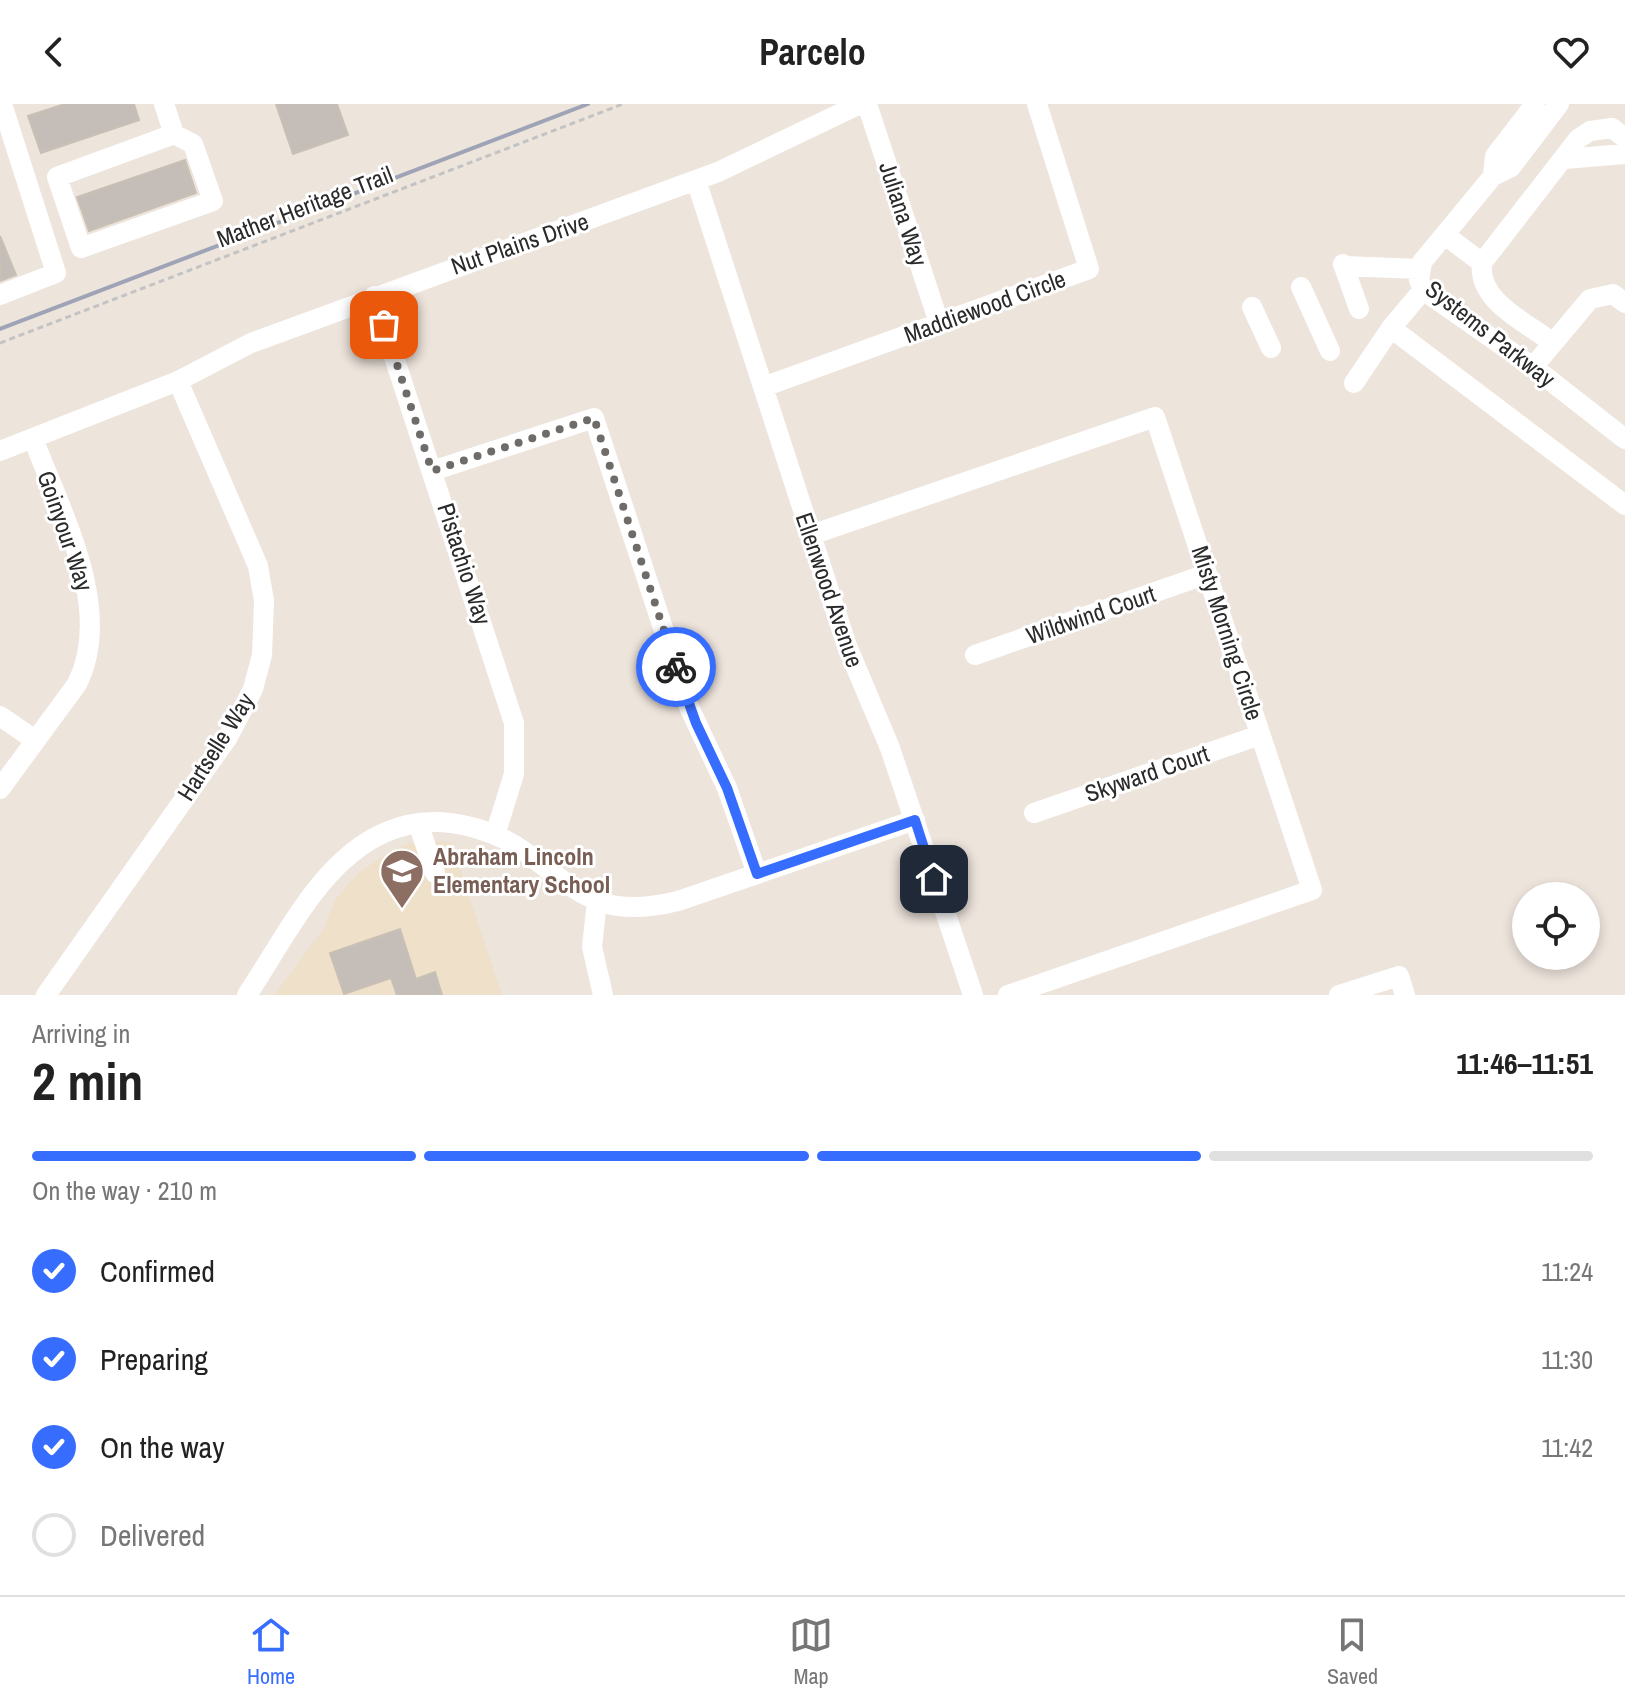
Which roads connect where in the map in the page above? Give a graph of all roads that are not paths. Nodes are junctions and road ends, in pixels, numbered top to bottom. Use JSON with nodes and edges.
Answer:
{"nodes":[{"id":1,"x":2,"y":104,"type":"edge"},
{"id":2,"x":164,"y":104,"type":"edge"},
{"id":3,"x":860,"y":104,"type":"edge"},
{"id":4,"x":867,"y":104,"type":"edge"},
{"id":5,"x":1037,"y":104,"type":"edge"},
{"id":6,"x":1535,"y":104,"type":"edge"},
{"id":7,"x":1559,"y":104,"type":"edge"},
{"id":8,"x":174,"y":134,"type":"junction"},
{"id":9,"x":1625,"y":138,"type":"edge"},
{"id":10,"x":1625,"y":154,"type":"edge"},
{"id":11,"x":1565,"y":159,"type":"junction"},
{"id":12,"x":1493,"y":176,"type":"junction"},
{"id":13,"x":696,"y":180,"type":"junction"},
{"id":14,"x":1445,"y":235,"type":"junction"},
{"id":15,"x":1482,"y":263,"type":"junction"},
{"id":16,"x":1419,"y":269,"type":"junction"},
{"id":17,"x":1301,"y":287,"type":"dead end"},
{"id":18,"x":1423,"y":290,"type":"junction"},
{"id":19,"x":0,"y":295,"type":"edge"},
{"id":20,"x":374,"y":296,"type":"junction"},
{"id":21,"x":1625,"y":303,"type":"edge"},
{"id":22,"x":1252,"y":307,"type":"dead end"},
{"id":23,"x":1359,"y":309,"type":"dead end"},
{"id":24,"x":939,"y":323,"type":"junction"},
{"id":25,"x":1391,"y":328,"type":"junction"},
{"id":26,"x":1553,"y":343,"type":"junction"},
{"id":27,"x":1271,"y":348,"type":"dead end"},
{"id":28,"x":1330,"y":351,"type":"dead end"},
{"id":29,"x":1533,"y":367,"type":"junction"},
{"id":30,"x":178,"y":381,"type":"junction"},
{"id":31,"x":1354,"y":383,"type":"dead end"},
{"id":32,"x":763,"y":387,"type":"junction"},
{"id":33,"x":33,"y":438,"type":"junction"},
{"id":34,"x":1625,"y":439,"type":"edge"},
{"id":35,"x":0,"y":451,"type":"edge"},
{"id":36,"x":432,"y":471,"type":"junction"},
{"id":37,"x":1625,"y":505,"type":"edge"},
{"id":38,"x":811,"y":535,"type":"junction"},
{"id":39,"x":1207,"y":574,"type":"junction"},
{"id":40,"x":975,"y":655,"type":"dead end"},
{"id":41,"x":0,"y":716,"type":"edge"},
{"id":42,"x":1260,"y":735,"type":"junction"},
{"id":43,"x":35,"y":740,"type":"junction"},
{"id":44,"x":0,"y":789,"type":"edge"},
{"id":45,"x":1034,"y":813,"type":"dead end"},
{"id":46,"x":915,"y":820,"type":"junction"},
{"id":47,"x":418,"y":823,"type":"junction"},
{"id":48,"x":495,"y":835,"type":"junction"},
{"id":49,"x":435,"y":873,"type":"dead end"},
{"id":50,"x":757,"y":874,"type":"junction"},
{"id":51,"x":597,"y":901,"type":"junction"},
{"id":52,"x":46,"y":995,"type":"edge"},
{"id":53,"x":247,"y":995,"type":"edge"},
{"id":54,"x":603,"y":995,"type":"edge"},
{"id":55,"x":973,"y":995,"type":"edge"},
{"id":56,"x":1008,"y":995,"type":"edge"},
{"id":57,"x":1339,"y":995,"type":"edge"},
{"id":58,"x":1405,"y":995,"type":"edge"}],
"edges":[{"from":1,"to":19,"type":"street"},
{"from":2,"to":8,"type":"street"},
{"from":3,"to":13,"type":"street","name":"Nut Plains Drive"},
{"from":4,"to":24,"type":"street","name":"Juliana Way"},
{"from":5,"to":24,"type":"street","name":"Maddiewood Circle"},
{"from":6,"to":12,"type":"street","name":"Systems Parkway"},
{"from":7,"to":12,"type":"street","name":"Systems Parkway"},
{"from":8,"to":8,"type":"street"},
{"from":9,"to":11,"type":"street"},
{"from":10,"to":11,"type":"street"},
{"from":11,"to":15,"type":"street"},
{"from":12,"to":14,"type":"street","name":"Systems Parkway"},
{"from":13,"to":20,"type":"street","name":"Nut Plains Drive"},
{"from":13,"to":32,"type":"street","name":"Ellenwood Avenue"},
{"from":14,"to":15,"type":"street"},
{"from":14,"to":16,"type":"street","name":"Systems Parkway"},
{"from":15,"to":26,"type":"street"},
{"from":16,"to":18,"type":"street","name":"Systems Parkway"},
{"from":16,"to":23,"type":"street"},
{"from":17,"to":28,"type":"street"},
{"from":18,"to":25,"type":"street"},
{"from":18,"to":29,"type":"street","name":"Systems Parkway"},
{"from":20,"to":30,"type":"street","name":"Nut Plains Drive"},
{"from":20,"to":36,"type":"street","name":"Pistachio Way"},
{"from":21,"to":26,"type":"street"},
{"from":22,"to":27,"type":"street"},
{"from":24,"to":32,"type":"street","name":"Maddiewood Circle"},
{"from":25,"to":31,"type":"street"},
{"from":25,"to":37,"type":"street"},
{"from":26,"to":29,"type":"street"},
{"from":29,"to":34,"type":"street","name":"Systems Parkway"},
{"from":30,"to":33,"type":"street","name":"Nut Plains Drive"},
{"from":30,"to":52,"type":"street","name":"Hartselle Way"},
{"from":32,"to":38,"type":"street","name":"Ellenwood Avenue"},
{"from":33,"to":35,"type":"street","name":"Nut Plains Drive"},
{"from":33,"to":43,"type":"street","name":"Goinyour Way"},
{"from":36,"to":48,"type":"street","name":"Pistachio Way"},
{"from":36,"to":50,"type":"street"},
{"from":38,"to":39,"type":"street","name":"Misty Morning Circle"},
{"from":38,"to":46,"type":"street","name":"Ellenwood Avenue"},
{"from":39,"to":40,"type":"street","name":"Wildwind Court"},
{"from":39,"to":42,"type":"street","name":"Misty Morning Circle"},
{"from":41,"to":43,"type":"street"},
{"from":42,"to":45,"type":"street","name":"Skyward Court"},
{"from":42,"to":56,"type":"street","name":"Misty Morning Circle"},
{"from":43,"to":44,"type":"street","name":"Goinyour Way"},
{"from":46,"to":50,"type":"street"},
{"from":46,"to":55,"type":"street","name":"Ellenwood Avenue"},
{"from":47,"to":48,"type":"street"},
{"from":47,"to":49,"type":"street"},
{"from":47,"to":53,"type":"street"},
{"from":48,"to":51,"type":"street"},
{"from":50,"to":51,"type":"street"},
{"from":51,"to":54,"type":"street"},
{"from":57,"to":58,"type":"street"}]}
